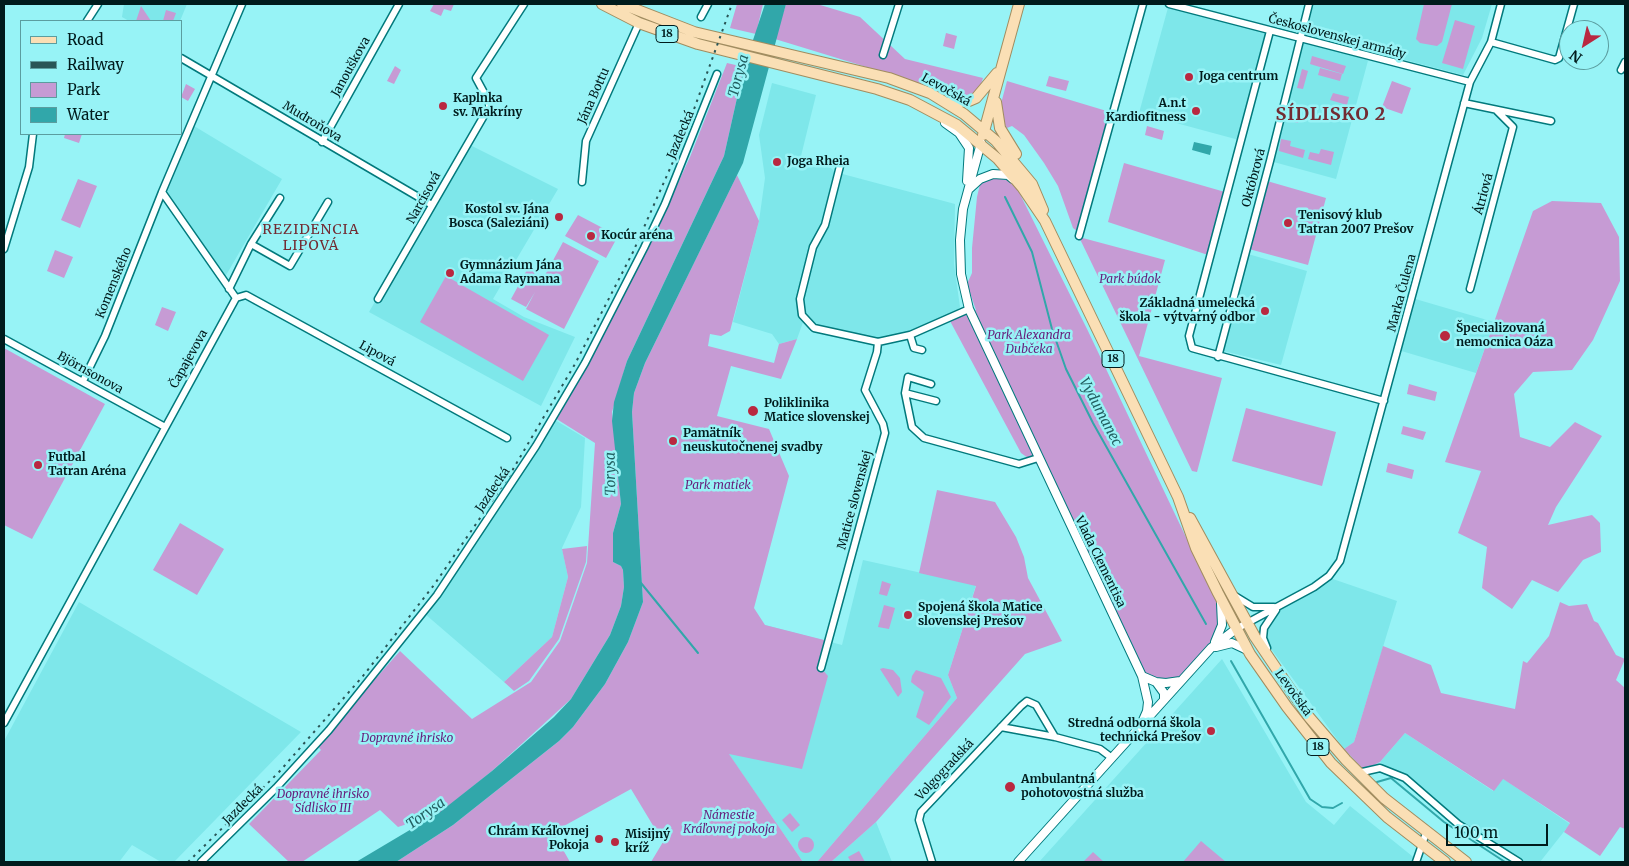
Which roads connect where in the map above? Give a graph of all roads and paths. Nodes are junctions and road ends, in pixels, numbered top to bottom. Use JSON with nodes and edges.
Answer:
{"nodes":[{"id":1,"x":98,"y":4,"type":"edge"},
{"id":2,"x":242,"y":4,"type":"edge"},
{"id":3,"x":399,"y":4,"type":"edge"},
{"id":4,"x":524,"y":4,"type":"edge"},
{"id":5,"x":602,"y":4,"type":"edge"},
{"id":6,"x":622,"y":4,"type":"edge"},
{"id":7,"x":708,"y":4,"type":"edge"},
{"id":8,"x":899,"y":4,"type":"edge"},
{"id":9,"x":1019,"y":4,"type":"edge"},
{"id":10,"x":1143,"y":4,"type":"edge"},
{"id":11,"x":1169,"y":4,"type":"edge"},
{"id":12,"x":1309,"y":4,"type":"edge"},
{"id":13,"x":1501,"y":4,"type":"edge"},
{"id":14,"x":1574,"y":4,"type":"edge"},
{"id":15,"x":1178,"y":5,"type":"edge"},
{"id":16,"x":701,"y":16,"type":"dead end"},
{"id":17,"x":88,"y":20,"type":"edge"},
{"id":18,"x":639,"y":23,"type":"junction"},
{"id":19,"x":1270,"y":31,"type":"junction"},
{"id":20,"x":1300,"y":39,"type":"junction"},
{"id":21,"x":1491,"y":42,"type":"junction"},
{"id":22,"x":738,"y":49,"type":"junction"},
{"id":23,"x":883,"y":54,"type":"dead end"},
{"id":24,"x":182,"y":59,"type":"edge"},
{"id":25,"x":1625,"y":62,"type":"edge"},
{"id":26,"x":1001,"y":69,"type":"junction"},
{"id":27,"x":1621,"y":70,"type":"dead end"},
{"id":28,"x":717,"y":74,"type":"dead end"},
{"id":29,"x":213,"y":76,"type":"junction"},
{"id":30,"x":1470,"y":82,"type":"junction"},
{"id":31,"x":897,"y":95,"type":"junction"},
{"id":32,"x":948,"y":103,"type":"junction"},
{"id":33,"x":1464,"y":103,"type":"junction"},
{"id":34,"x":1497,"y":111,"type":"junction"},
{"id":35,"x":1551,"y":121,"type":"dead end"},
{"id":36,"x":984,"y":130,"type":"junction"},
{"id":37,"x":32,"y":135,"type":"edge"},
{"id":38,"x":322,"y":142,"type":"junction"},
{"id":39,"x":981,"y":143,"type":"junction"},
{"id":40,"x":840,"y":166,"type":"dead end"},
{"id":41,"x":582,"y":182,"type":"dead end"},
{"id":42,"x":1027,"y":185,"type":"junction"},
{"id":43,"x":967,"y":190,"type":"junction"},
{"id":44,"x":162,"y":192,"type":"junction"},
{"id":45,"x":280,"y":198,"type":"dead end"},
{"id":46,"x":328,"y":202,"type":"dead end"},
{"id":47,"x":432,"y":205,"type":"junction"},
{"id":48,"x":1079,"y":236,"type":"dead end"},
{"id":49,"x":251,"y":244,"type":"junction"},
{"id":50,"x":4,"y":249,"type":"edge"},
{"id":51,"x":229,"y":289,"type":"junction"},
{"id":52,"x":1470,"y":289,"type":"dead end"},
{"id":53,"x":236,"y":298,"type":"junction"},
{"id":54,"x":378,"y":299,"type":"dead end"},
{"id":55,"x":969,"y":309,"type":"junction"},
{"id":56,"x":910,"y":335,"type":"junction"},
{"id":57,"x":4,"y":339,"type":"edge"},
{"id":58,"x":878,"y":342,"type":"junction"},
{"id":59,"x":922,"y":350,"type":"dead end"},
{"id":60,"x":1218,"y":356,"type":"junction"},
{"id":61,"x":83,"y":381,"type":"junction"},
{"id":62,"x":931,"y":384,"type":"dead end"},
{"id":63,"x":905,"y":393,"type":"junction"},
{"id":64,"x":936,"y":401,"type":"dead end"},
{"id":65,"x":1384,"y":401,"type":"junction"},
{"id":66,"x":165,"y":428,"type":"junction"},
{"id":67,"x":507,"y":438,"type":"dead end"},
{"id":68,"x":1038,"y":458,"type":"junction"},
{"id":69,"x":1178,"y":498,"type":"junction"},
{"id":70,"x":1218,"y":593,"type":"junction"},
{"id":71,"x":1233,"y":594,"type":"junction"},
{"id":72,"x":1278,"y":607,"type":"junction"},
{"id":73,"x":1248,"y":623,"type":"junction"},
{"id":74,"x":1236,"y":629,"type":"junction"},
{"id":75,"x":1211,"y":648,"type":"junction"},
{"id":76,"x":1250,"y":654,"type":"junction"},
{"id":77,"x":821,"y":668,"type":"dead end"},
{"id":78,"x":1142,"y":676,"type":"junction"},
{"id":79,"x":1182,"y":680,"type":"junction"},
{"id":80,"x":1156,"y":682,"type":"junction"},
{"id":81,"x":1284,"y":682,"type":"junction"},
{"id":82,"x":1148,"y":693,"type":"junction"},
{"id":83,"x":1164,"y":700,"type":"junction"},
{"id":84,"x":4,"y":723,"type":"edge"},
{"id":85,"x":1001,"y":726,"type":"junction"},
{"id":86,"x":1140,"y":728,"type":"junction"},
{"id":87,"x":1056,"y":737,"type":"junction"},
{"id":88,"x":1112,"y":758,"type":"junction"},
{"id":89,"x":1358,"y":773,"type":"junction"},
{"id":90,"x":1426,"y":833,"type":"junction"},
{"id":91,"x":1422,"y":845,"type":"junction"},
{"id":92,"x":201,"y":862,"type":"edge"},
{"id":93,"x":932,"y":862,"type":"edge"},
{"id":94,"x":1018,"y":862,"type":"edge"},
{"id":95,"x":1416,"y":862,"type":"edge"},
{"id":96,"x":1445,"y":862,"type":"edge"},
{"id":97,"x":1466,"y":862,"type":"edge"},
{"id":98,"x":1519,"y":862,"type":"edge"}],
"edges":[{"from":1,"to":17,"type":"street"},
{"from":2,"to":29,"type":"street"},
{"from":3,"to":38,"type":"street","name":"Janouškova"},
{"from":4,"to":47,"type":"street","name":"Narcisová"},
{"from":5,"to":18,"type":"main road","number":"18"},
{"from":6,"to":22,"type":"main road","number":"18"},
{"from":7,"to":16,"type":"street"},
{"from":8,"to":23,"type":"street"},
{"from":9,"to":26,"type":"main road"},
{"from":10,"to":48,"type":"street"},
{"from":11,"to":15,"type":"street","name":"Československej armády"},
{"from":12,"to":20,"type":"street","name":"Októbrová"},
{"from":13,"to":21,"type":"street","name":"Marka Čulena"},
{"from":14,"to":21,"type":"street"},
{"from":15,"to":19,"type":"street","name":"Československej armády"},
{"from":18,"to":22,"type":"main road","number":"18"},
{"from":18,"to":41,"type":"street","name":"Jána Bottu"},
{"from":19,"to":20,"type":"street","name":"Československej armády"},
{"from":19,"to":60,"type":"street","name":"Októbrová"},
{"from":20,"to":30,"type":"street","name":"Československej armády"},
{"from":20,"to":60,"type":"street","name":"Októbrová"},
{"from":21,"to":30,"type":"street","name":"Marka Čulena"},
{"from":22,"to":31,"type":"main road","name":"Levočská","number":"18"},
{"from":22,"to":32,"type":"main road","name":"Levočská","number":"18"},
{"from":24,"to":29,"type":"street","name":"Mudroňova"},
{"from":25,"to":27,"type":"street"},
{"from":26,"to":32,"type":"main road"},
{"from":26,"to":36,"type":"main road"},
{"from":26,"to":42,"type":"main road"},
{"from":28,"to":92,"type":"street","name":"Jazdecká"},
{"from":29,"to":38,"type":"street","name":"Mudroňova"},
{"from":29,"to":44,"type":"street"},
{"from":30,"to":33,"type":"street","name":"Marka Čulena"},
{"from":31,"to":39,"type":"main road","name":"Levočská","number":"18"},
{"from":31,"to":43,"type":"street"},
{"from":32,"to":36,"type":"main road","name":"Levočská","number":"18"},
{"from":33,"to":34,"type":"street"},
{"from":33,"to":65,"type":"street","name":"Marka Čulena"},
{"from":34,"to":35,"type":"street"},
{"from":34,"to":52,"type":"street","name":"Átriová"},
{"from":36,"to":39,"type":"main road"},
{"from":36,"to":42,"type":"main road","name":"Levočská","number":"18"},
{"from":37,"to":50,"type":"street"},
{"from":38,"to":47,"type":"street","name":"Mudroňova"},
{"from":39,"to":42,"type":"main road","name":"Levočská","number":"18"},
{"from":39,"to":43,"type":"street","name":"Vlada Clementisa"},
{"from":40,"to":58,"type":"street"},
{"from":42,"to":43,"type":"street"},
{"from":42,"to":69,"type":"main road","name":"Levočská","number":"18"},
{"from":43,"to":55,"type":"street","name":"Vlada Clementisa"},
{"from":44,"to":51,"type":"street"},
{"from":44,"to":61,"type":"street","name":"Komenského"},
{"from":45,"to":49,"type":"street"},
{"from":46,"to":49,"type":"street"},
{"from":47,"to":54,"type":"street","name":"Narcisová"},
{"from":49,"to":51,"type":"street"},
{"from":51,"to":53,"type":"street"},
{"from":53,"to":66,"type":"street","name":"Čapajevova"},
{"from":53,"to":67,"type":"street","name":"Lipová"},
{"from":55,"to":56,"type":"street"},
{"from":55,"to":68,"type":"street","name":"Vlada Clementisa"},
{"from":56,"to":58,"type":"street"},
{"from":56,"to":59,"type":"street"},
{"from":57,"to":61,"type":"street","name":"Björnsonova"},
{"from":58,"to":77,"type":"street","name":"Matice slovenskej"},
{"from":60,"to":65,"type":"street"},
{"from":61,"to":66,"type":"street","name":"Björnsonova"},
{"from":62,"to":63,"type":"street"},
{"from":63,"to":64,"type":"street"},
{"from":63,"to":68,"type":"street"},
{"from":65,"to":72,"type":"street","name":"Marka Čulena"},
{"from":66,"to":84,"type":"street","name":"Čapajevova"},
{"from":68,"to":78,"type":"street","name":"Vlada Clementisa"},
{"from":69,"to":70,"type":"main road","name":"Levočská","number":"18"},
{"from":69,"to":71,"type":"main road","name":"Levočská","number":"18"},
{"from":70,"to":74,"type":"main road","name":"Levočská","number":"18"},
{"from":70,"to":75,"type":"street"},
{"from":71,"to":72,"type":"street"},
{"from":71,"to":73,"type":"main road","name":"Levočská","number":"18"},
{"from":72,"to":73,"type":"street","name":"Marka Čulena"},
{"from":72,"to":81,"type":"street"},
{"from":73,"to":74,"type":"street","name":"Marka Čulena"},
{"from":73,"to":81,"type":"main road","name":"Levočská","number":"18"},
{"from":74,"to":75,"type":"street"},
{"from":74,"to":76,"type":"main road","name":"Levočská","number":"18"},
{"from":75,"to":76,"type":"street"},
{"from":75,"to":79,"type":"street"},
{"from":76,"to":91,"type":"main road","name":"Levočská","number":"18"},
{"from":78,"to":80,"type":"street"},
{"from":78,"to":82,"type":"street","name":"Vlada Clementisa"},
{"from":79,"to":80,"type":"street"},
{"from":79,"to":83,"type":"street"},
{"from":80,"to":83,"type":"street"},
{"from":81,"to":89,"type":"main road","name":"Levočská","number":"18"},
{"from":82,"to":83,"type":"street"},
{"from":82,"to":86,"type":"street","name":"Vlada Clementisa"},
{"from":83,"to":86,"type":"street"},
{"from":85,"to":87,"type":"street"},
{"from":85,"to":87,"type":"street","name":"Volgogradská"},
{"from":85,"to":93,"type":"street","name":"Volgogradská"},
{"from":86,"to":88,"type":"street"},
{"from":87,"to":88,"type":"street"},
{"from":88,"to":94,"type":"street"},
{"from":89,"to":90,"type":"main road","name":"Levočská","number":"18"},
{"from":89,"to":98,"type":"street"},
{"from":90,"to":91,"type":"street"},
{"from":90,"to":97,"type":"main road","name":"Levočská","number":"18"},
{"from":91,"to":95,"type":"street"},
{"from":91,"to":96,"type":"main road","name":"Levočská","number":"18"}]}
